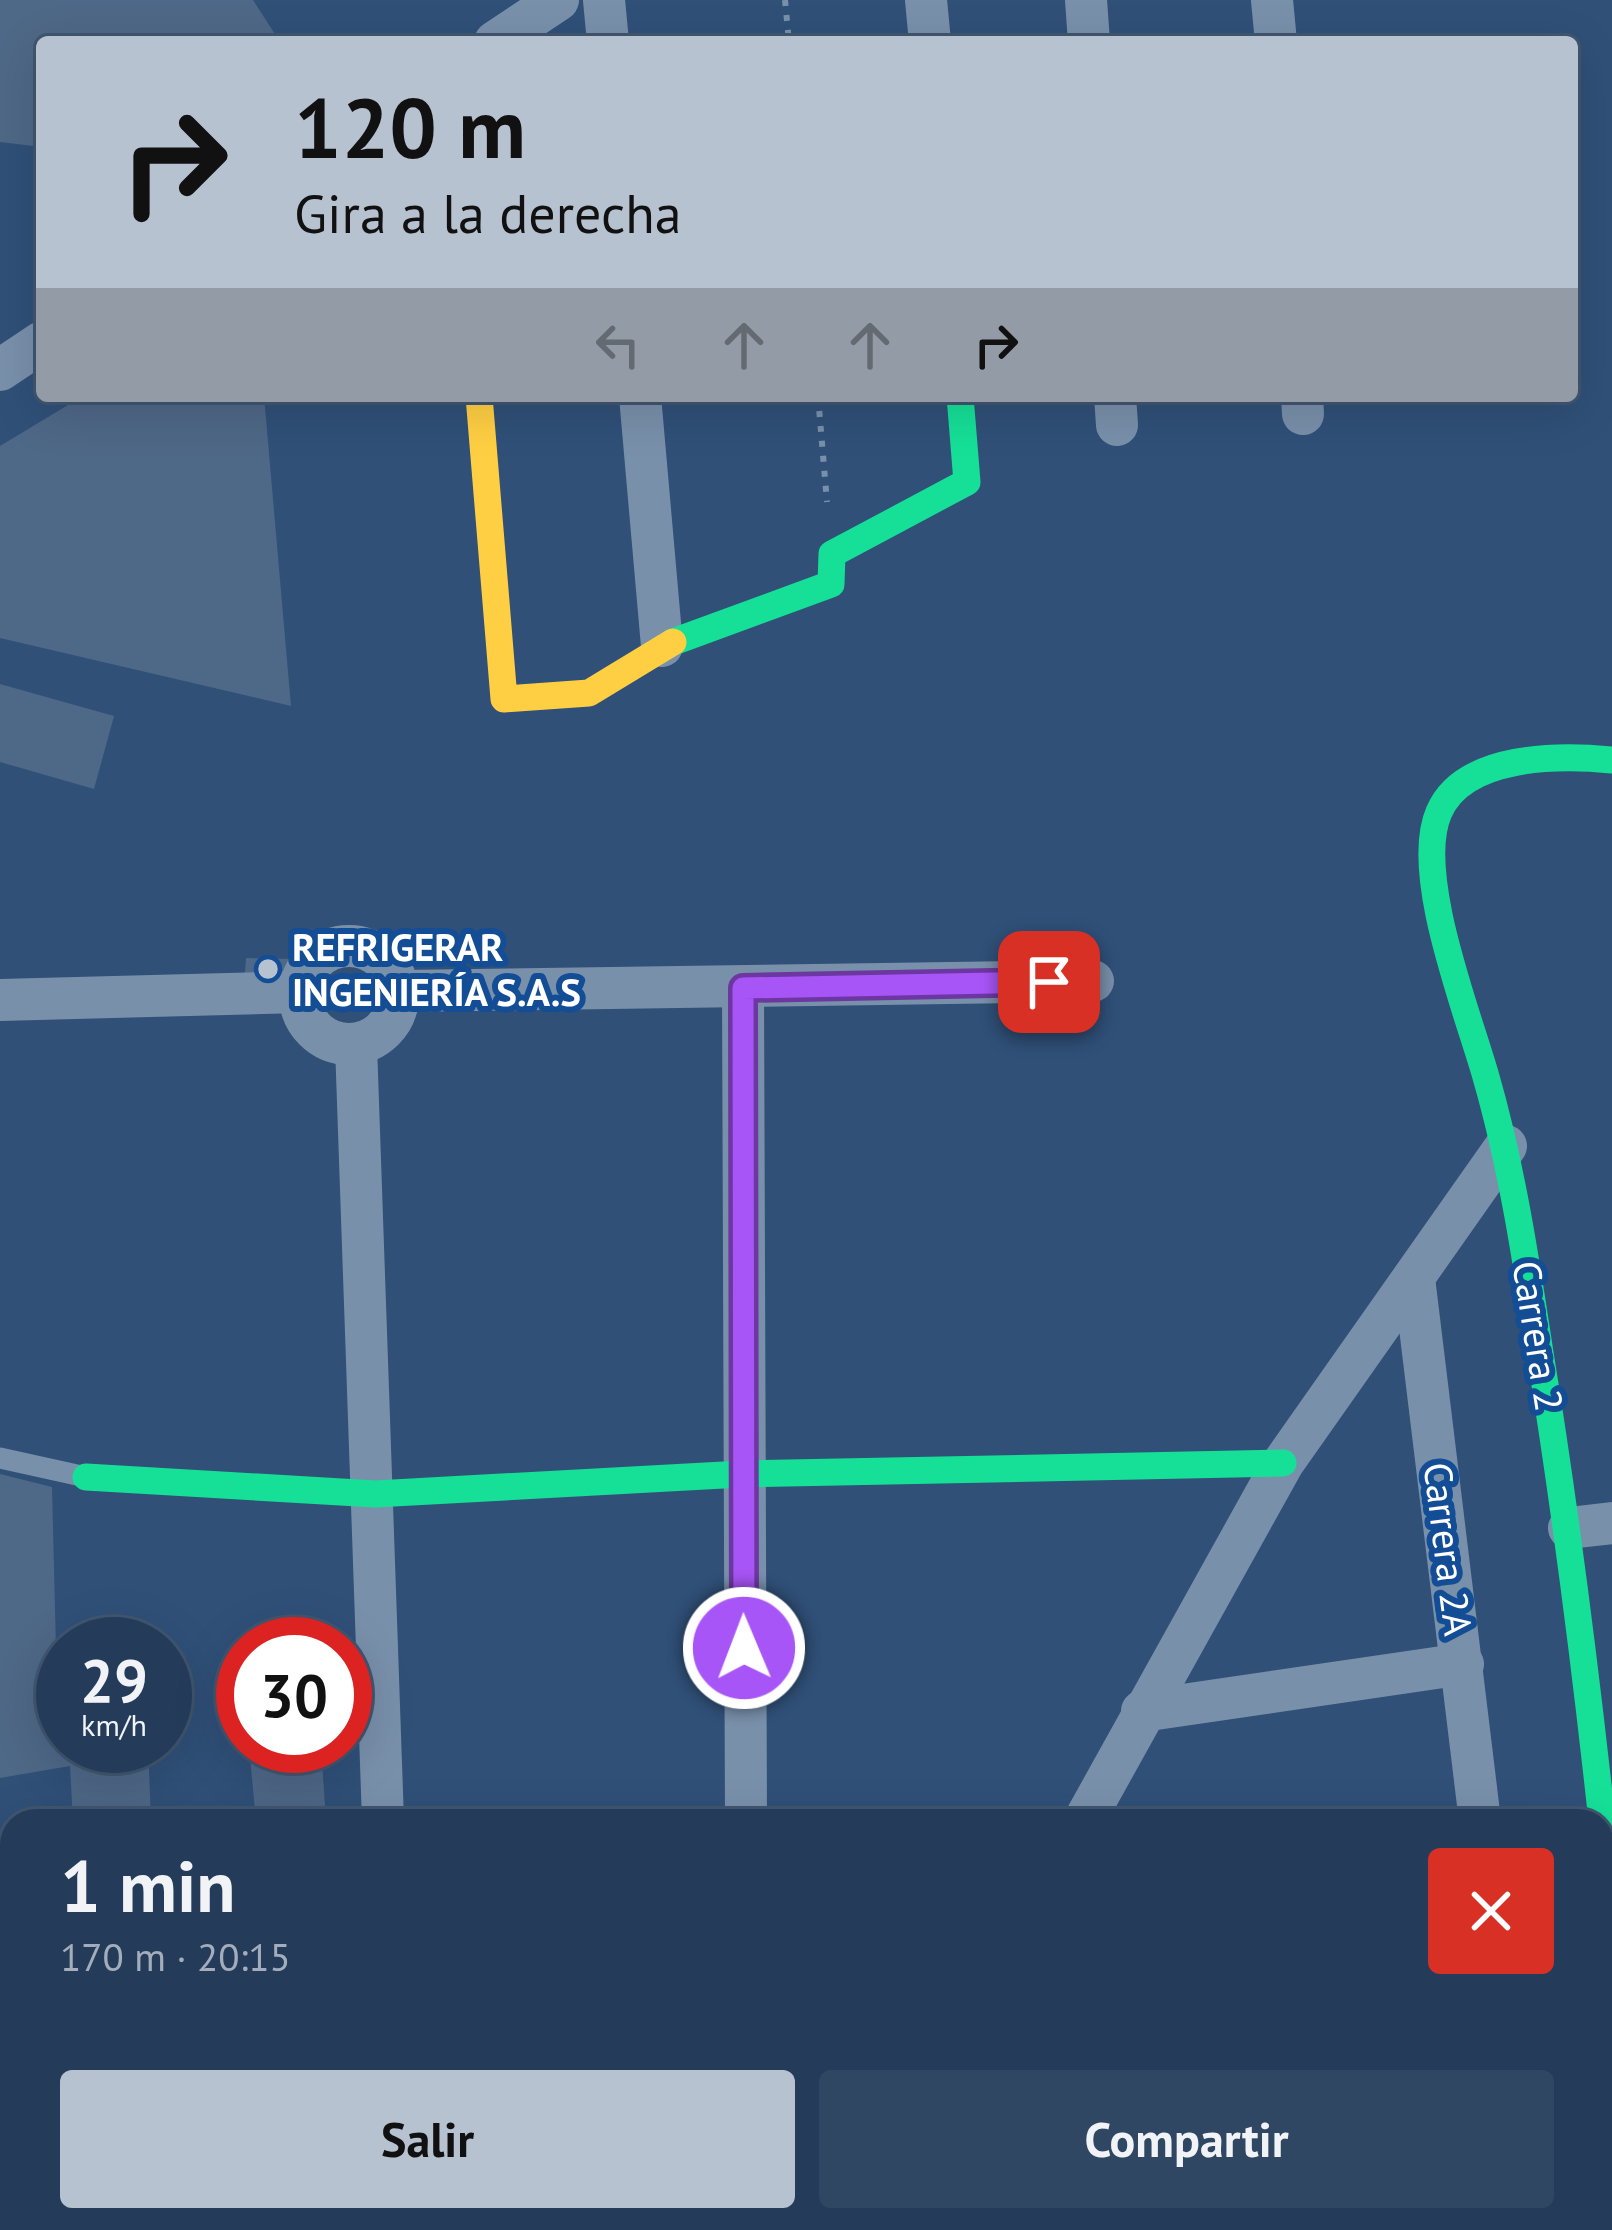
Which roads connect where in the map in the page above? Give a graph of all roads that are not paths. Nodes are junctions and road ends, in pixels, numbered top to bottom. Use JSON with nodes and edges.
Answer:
{"nodes":[{"id":1,"x":558,"y":0,"type":"edge"},
{"id":2,"x":604,"y":0,"type":"edge"},
{"id":3,"x":926,"y":0,"type":"edge"},
{"id":4,"x":1087,"y":0,"type":"edge"},
{"id":5,"x":1272,"y":0,"type":"edge"},
{"id":6,"x":504,"y":36,"type":"edge"},
{"id":7,"x":607,"y":36,"type":"edge"},
{"id":8,"x":929,"y":36,"type":"edge"},
{"id":9,"x":1090,"y":36,"type":"edge"},
{"id":10,"x":1275,"y":36,"type":"edge"},
{"id":11,"x":36,"y":346,"type":"edge"},
{"id":12,"x":0,"y":370,"type":"edge"},
{"id":13,"x":479,"y":402,"type":"edge"},
{"id":14,"x":641,"y":402,"type":"edge"},
{"id":15,"x":960,"y":402,"type":"edge"},
{"id":16,"x":662,"y":646,"type":"junction"},
{"id":17,"x":1612,"y":760,"type":"edge"},
{"id":18,"x":1093,"y":981,"type":"dead end"},
{"id":19,"x":743,"y":988,"type":"junction"},
{"id":20,"x":399,"y":991,"type":"junction"},
{"id":21,"x":300,"y":992,"type":"junction"},
{"id":22,"x":0,"y":1000,"type":"edge"},
{"id":23,"x":356,"y":1045,"type":"junction"},
{"id":24,"x":1506,"y":1146,"type":"junction"},
{"id":25,"x":1414,"y":1278,"type":"junction"},
{"id":26,"x":0,"y":1458,"type":"edge"},
{"id":27,"x":1283,"y":1463,"type":"junction"},
{"id":28,"x":742,"y":1474,"type":"junction"},
{"id":29,"x":86,"y":1477,"type":"joint"},
{"id":30,"x":375,"y":1494,"type":"junction"},
{"id":31,"x":1612,"y":1523,"type":"edge"},
{"id":32,"x":1570,"y":1528,"type":"junction"},
{"id":33,"x":1463,"y":1664,"type":"junction"},
{"id":34,"x":1142,"y":1711,"type":"junction"},
{"id":35,"x":382,"y":1809,"type":"edge"},
{"id":36,"x":746,"y":1809,"type":"edge"},
{"id":37,"x":1090,"y":1809,"type":"edge"},
{"id":38,"x":1479,"y":1809,"type":"edge"},
{"id":39,"x":1601,"y":1809,"type":"edge"}],
"edges":[{"from":1,"to":6,"type":"street"},
{"from":2,"to":7,"type":"street"},
{"from":3,"to":8,"type":"street"},
{"from":4,"to":9,"type":"street"},
{"from":5,"to":10,"type":"street"},
{"from":11,"to":12,"type":"street"},
{"from":13,"to":16,"type":"street"},
{"from":14,"to":16,"type":"street"},
{"from":15,"to":16,"type":"street"},
{"from":17,"to":24,"type":"street","name":"Carrera 2"},
{"from":18,"to":19,"type":"street"},
{"from":19,"to":20,"type":"street"},
{"from":19,"to":28,"type":"street"},
{"from":20,"to":21,"type":"street"},
{"from":20,"to":23,"type":"street"},
{"from":21,"to":22,"type":"street"},
{"from":21,"to":23,"type":"street"},
{"from":23,"to":30,"type":"street"},
{"from":24,"to":25,"type":"street"},
{"from":24,"to":32,"type":"street","name":"Carrera 2"},
{"from":25,"to":27,"type":"street"},
{"from":25,"to":33,"type":"street","name":"Carrera 2A"},
{"from":26,"to":29,"type":"lane"},
{"from":27,"to":28,"type":"street"},
{"from":27,"to":34,"type":"street"},
{"from":28,"to":30,"type":"street"},
{"from":28,"to":36,"type":"street"},
{"from":29,"to":30,"type":"street"},
{"from":30,"to":35,"type":"street"},
{"from":31,"to":32,"type":"street"},
{"from":32,"to":39,"type":"street","name":"Carrera 2"},
{"from":33,"to":34,"type":"street"},
{"from":33,"to":38,"type":"street","name":"Carrera 2A"},
{"from":34,"to":37,"type":"street"}]}
